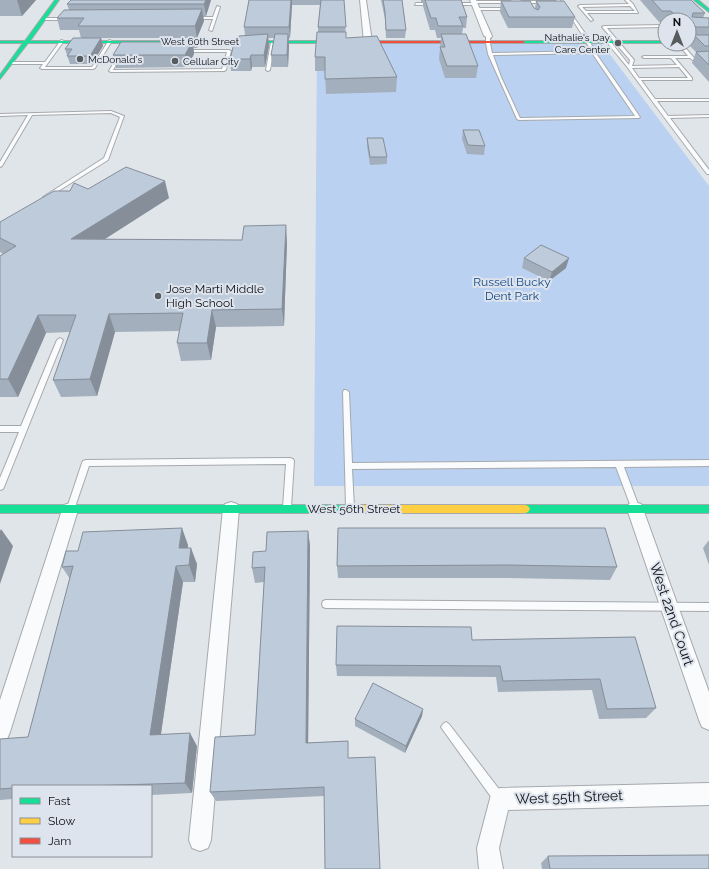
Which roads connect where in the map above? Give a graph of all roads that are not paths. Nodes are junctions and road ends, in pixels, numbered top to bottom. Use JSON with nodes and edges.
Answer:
{"nodes":[{"id":1,"x":57,"y":0,"type":"edge"},
{"id":2,"x":363,"y":0,"type":"edge"},
{"id":3,"x":558,"y":0,"type":"edge"},
{"id":4,"x":627,"y":0,"type":"edge"},
{"id":5,"x":696,"y":0,"type":"edge"},
{"id":6,"x":522,"y":1,"type":"edge"},
{"id":7,"x":416,"y":4,"type":"dead end"},
{"id":8,"x":438,"y":4,"type":"edge"},
{"id":9,"x":446,"y":4,"type":"edge"},
{"id":10,"x":475,"y":4,"type":"edge"},
{"id":11,"x":632,"y":5,"type":"junction"},
{"id":12,"x":218,"y":7,"type":"dead end"},
{"id":13,"x":516,"y":9,"type":"edge"},
{"id":14,"x":567,"y":9,"type":"edge"},
{"id":15,"x":709,"y":11,"type":"edge"},
{"id":16,"x":585,"y":12,"type":"junction"},
{"id":17,"x":191,"y":18,"type":"edge"},
{"id":18,"x":214,"y":18,"type":"junction"},
{"id":19,"x":43,"y":19,"type":"junction"},
{"id":20,"x":74,"y":19,"type":"edge"},
{"id":21,"x":591,"y":20,"type":"dead end"},
{"id":22,"x":657,"y":26,"type":"edge"},
{"id":23,"x":211,"y":30,"type":"dead end"},
{"id":24,"x":0,"y":36,"type":"edge"},
{"id":25,"x":258,"y":36,"type":"junction"},
{"id":26,"x":657,"y":36,"type":"edge"},
{"id":27,"x":697,"y":36,"type":"edge"},
{"id":28,"x":709,"y":36,"type":"edge"},
{"id":29,"x":29,"y":39,"type":"junction"},
{"id":30,"x":368,"y":39,"type":"junction"},
{"id":31,"x":488,"y":39,"type":"junction"},
{"id":32,"x":586,"y":39,"type":"junction"},
{"id":33,"x":609,"y":39,"type":"junction"},
{"id":34,"x":62,"y":41,"type":"junction"},
{"id":35,"x":110,"y":41,"type":"junction"},
{"id":36,"x":0,"y":42,"type":"edge"},
{"id":37,"x":235,"y":42,"type":"junction"},
{"id":38,"x":273,"y":42,"type":"junction"},
{"id":39,"x":618,"y":42,"type":"junction"},
{"id":40,"x":657,"y":42,"type":"edge"},
{"id":41,"x":697,"y":42,"type":"edge"},
{"id":42,"x":709,"y":42,"type":"edge"},
{"id":43,"x":122,"y":51,"type":"edge"},
{"id":44,"x":183,"y":51,"type":"edge"},
{"id":45,"x":593,"y":52,"type":"junction"},
{"id":46,"x":687,"y":52,"type":"edge"},
{"id":47,"x":490,"y":54,"type":"junction"},
{"id":48,"x":691,"y":56,"type":"junction"},
{"id":49,"x":644,"y":57,"type":"dead end"},
{"id":50,"x":672,"y":57,"type":"junction"},
{"id":51,"x":709,"y":60,"type":"edge"},
{"id":52,"x":11,"y":63,"type":"junction"},
{"id":53,"x":46,"y":63,"type":"junction"},
{"id":54,"x":680,"y":66,"type":"junction"},
{"id":55,"x":630,"y":67,"type":"junction"},
{"id":56,"x":268,"y":70,"type":"dead end"},
{"id":57,"x":0,"y":78,"type":"edge"},
{"id":58,"x":638,"y":79,"type":"junction"},
{"id":59,"x":654,"y":100,"type":"junction"},
{"id":60,"x":709,"y":100,"type":"edge"},
{"id":61,"x":31,"y":114,"type":"junction"},
{"id":62,"x":0,"y":115,"type":"edge"},
{"id":63,"x":709,"y":116,"type":"edge"},
{"id":64,"x":666,"y":117,"type":"junction"},
{"id":65,"x":0,"y":166,"type":"edge"},
{"id":66,"x":709,"y":173,"type":"edge"},
{"id":67,"x":40,"y":200,"type":"edge"},
{"id":68,"x":60,"y":340,"type":"dead end"},
{"id":69,"x":346,"y":392,"type":"dead end"},
{"id":70,"x":0,"y":429,"type":"edge"},
{"id":71,"x":24,"y":429,"type":"junction"},
{"id":72,"x":709,"y":463,"type":"edge"},
{"id":73,"x":619,"y":464,"type":"junction"},
{"id":74,"x":348,"y":466,"type":"junction"},
{"id":75,"x":0,"y":487,"type":"edge"},
{"id":76,"x":0,"y":509,"type":"edge"},
{"id":77,"x":635,"y":509,"type":"junction"},
{"id":78,"x":709,"y":509,"type":"edge"},
{"id":79,"x":70,"y":510,"type":"junction"},
{"id":80,"x":231,"y":510,"type":"junction"},
{"id":81,"x":287,"y":510,"type":"junction"},
{"id":82,"x":350,"y":510,"type":"junction"},
{"id":83,"x":326,"y":604,"type":"dead end"},
{"id":84,"x":670,"y":606,"type":"junction"},
{"id":85,"x":709,"y":607,"type":"edge"},
{"id":86,"x":709,"y":720,"type":"edge"},
{"id":87,"x":446,"y":726,"type":"dead end"},
{"id":88,"x":0,"y":732,"type":"edge"},
{"id":89,"x":709,"y":794,"type":"edge"},
{"id":90,"x":500,"y":799,"type":"junction"},
{"id":91,"x":200,"y":840,"type":"dead end"},
{"id":92,"x":491,"y":869,"type":"edge"}],
"edges":[{"from":1,"to":19,"type":"street"},
{"from":2,"to":30,"type":"street"},
{"from":3,"to":6,"type":"lane"},
{"from":4,"to":11,"type":"lane"},
{"from":5,"to":15,"type":"street"},
{"from":6,"to":10,"type":"lane"},
{"from":7,"to":8,"type":"lane"},
{"from":9,"to":10,"type":"lane"},
{"from":10,"to":13,"type":"lane"},
{"from":10,"to":31,"type":"street"},
{"from":11,"to":16,"type":"lane"},
{"from":11,"to":16,"type":"lane"},
{"from":12,"to":18,"type":"lane"},
{"from":14,"to":32,"type":"lane"},
{"from":16,"to":21,"type":"lane"},
{"from":17,"to":18,"type":"lane"},
{"from":18,"to":23,"type":"lane"},
{"from":19,"to":20,"type":"lane"},
{"from":19,"to":29,"type":"street"},
{"from":22,"to":33,"type":"lane"},
{"from":24,"to":29,"type":"street","name":"West 60th Street"},
{"from":25,"to":29,"type":"street","name":"West 60th Street"},
{"from":25,"to":30,"type":"street","name":"West 60th Street"},
{"from":25,"to":37,"type":"street"},
{"from":26,"to":33,"type":"street","name":"West 60th Street"},
{"from":27,"to":28,"type":"street"},
{"from":29,"to":34,"type":"street","name":"West 60th Street"},
{"from":29,"to":36,"type":"street","name":"West 60th Street"},
{"from":29,"to":52,"type":"street"},
{"from":30,"to":31,"type":"street","name":"West 60th Street"},
{"from":30,"to":38,"type":"street","name":"West 60th Street"},
{"from":31,"to":32,"type":"street","name":"West 60th Street"},
{"from":31,"to":47,"type":"lane"},
{"from":32,"to":33,"type":"street","name":"West 60th Street"},
{"from":32,"to":45,"type":"lane"},
{"from":33,"to":39,"type":"street","name":"West 60th Street"},
{"from":33,"to":55,"type":"lane"},
{"from":34,"to":35,"type":"street","name":"West 60th Street"},
{"from":34,"to":53,"type":"lane"},
{"from":35,"to":37,"type":"street","name":"West 60th Street"},
{"from":35,"to":53,"type":"lane"},
{"from":37,"to":38,"type":"street","name":"West 60th Street"},
{"from":38,"to":56,"type":"lane"},
{"from":39,"to":40,"type":"street","name":"West 60th Street"},
{"from":39,"to":55,"type":"lane"},
{"from":41,"to":42,"type":"street"},
{"from":43,"to":44,"type":"lane"},
{"from":45,"to":47,"type":"lane"},
{"from":45,"to":47,"type":"lane"},
{"from":46,"to":48,"type":"lane"},
{"from":48,"to":50,"type":"lane"},
{"from":48,"to":51,"type":"lane"},
{"from":49,"to":50,"type":"lane"},
{"from":50,"to":54,"type":"lane"},
{"from":52,"to":53,"type":"lane"},
{"from":52,"to":57,"type":"street"},
{"from":54,"to":55,"type":"lane"},
{"from":54,"to":58,"type":"lane"},
{"from":55,"to":58,"type":"lane"},
{"from":58,"to":59,"type":"lane"},
{"from":59,"to":60,"type":"lane"},
{"from":59,"to":64,"type":"lane"},
{"from":61,"to":62,"type":"lane"},
{"from":61,"to":65,"type":"lane"},
{"from":61,"to":67,"type":"lane"},
{"from":63,"to":64,"type":"lane"},
{"from":64,"to":66,"type":"lane"},
{"from":68,"to":71,"type":"lane"},
{"from":69,"to":74,"type":"lane"},
{"from":70,"to":71,"type":"lane"},
{"from":71,"to":75,"type":"lane"},
{"from":72,"to":73,"type":"lane"},
{"from":73,"to":74,"type":"lane"},
{"from":73,"to":77,"type":"lane"},
{"from":74,"to":82,"type":"lane"},
{"from":76,"to":79,"type":"street","name":"West 56th Street"},
{"from":77,"to":78,"type":"street","name":"West 56th Street"},
{"from":77,"to":82,"type":"street","name":"West 56th Street"},
{"from":77,"to":84,"type":"street","name":"West 22nd Court"},
{"from":79,"to":80,"type":"street","name":"West 56th Street"},
{"from":79,"to":81,"type":"lane"},
{"from":79,"to":88,"type":"street"},
{"from":80,"to":81,"type":"street","name":"West 56th Street"},
{"from":80,"to":91,"type":"street"},
{"from":81,"to":82,"type":"street","name":"West 56th Street"},
{"from":83,"to":84,"type":"lane"},
{"from":84,"to":85,"type":"lane"},
{"from":84,"to":86,"type":"street","name":"West 22nd Court"},
{"from":87,"to":90,"type":"lane"},
{"from":89,"to":90,"type":"street","name":"West 55th Street"},
{"from":90,"to":92,"type":"street","name":"West 55th Street"}]}
